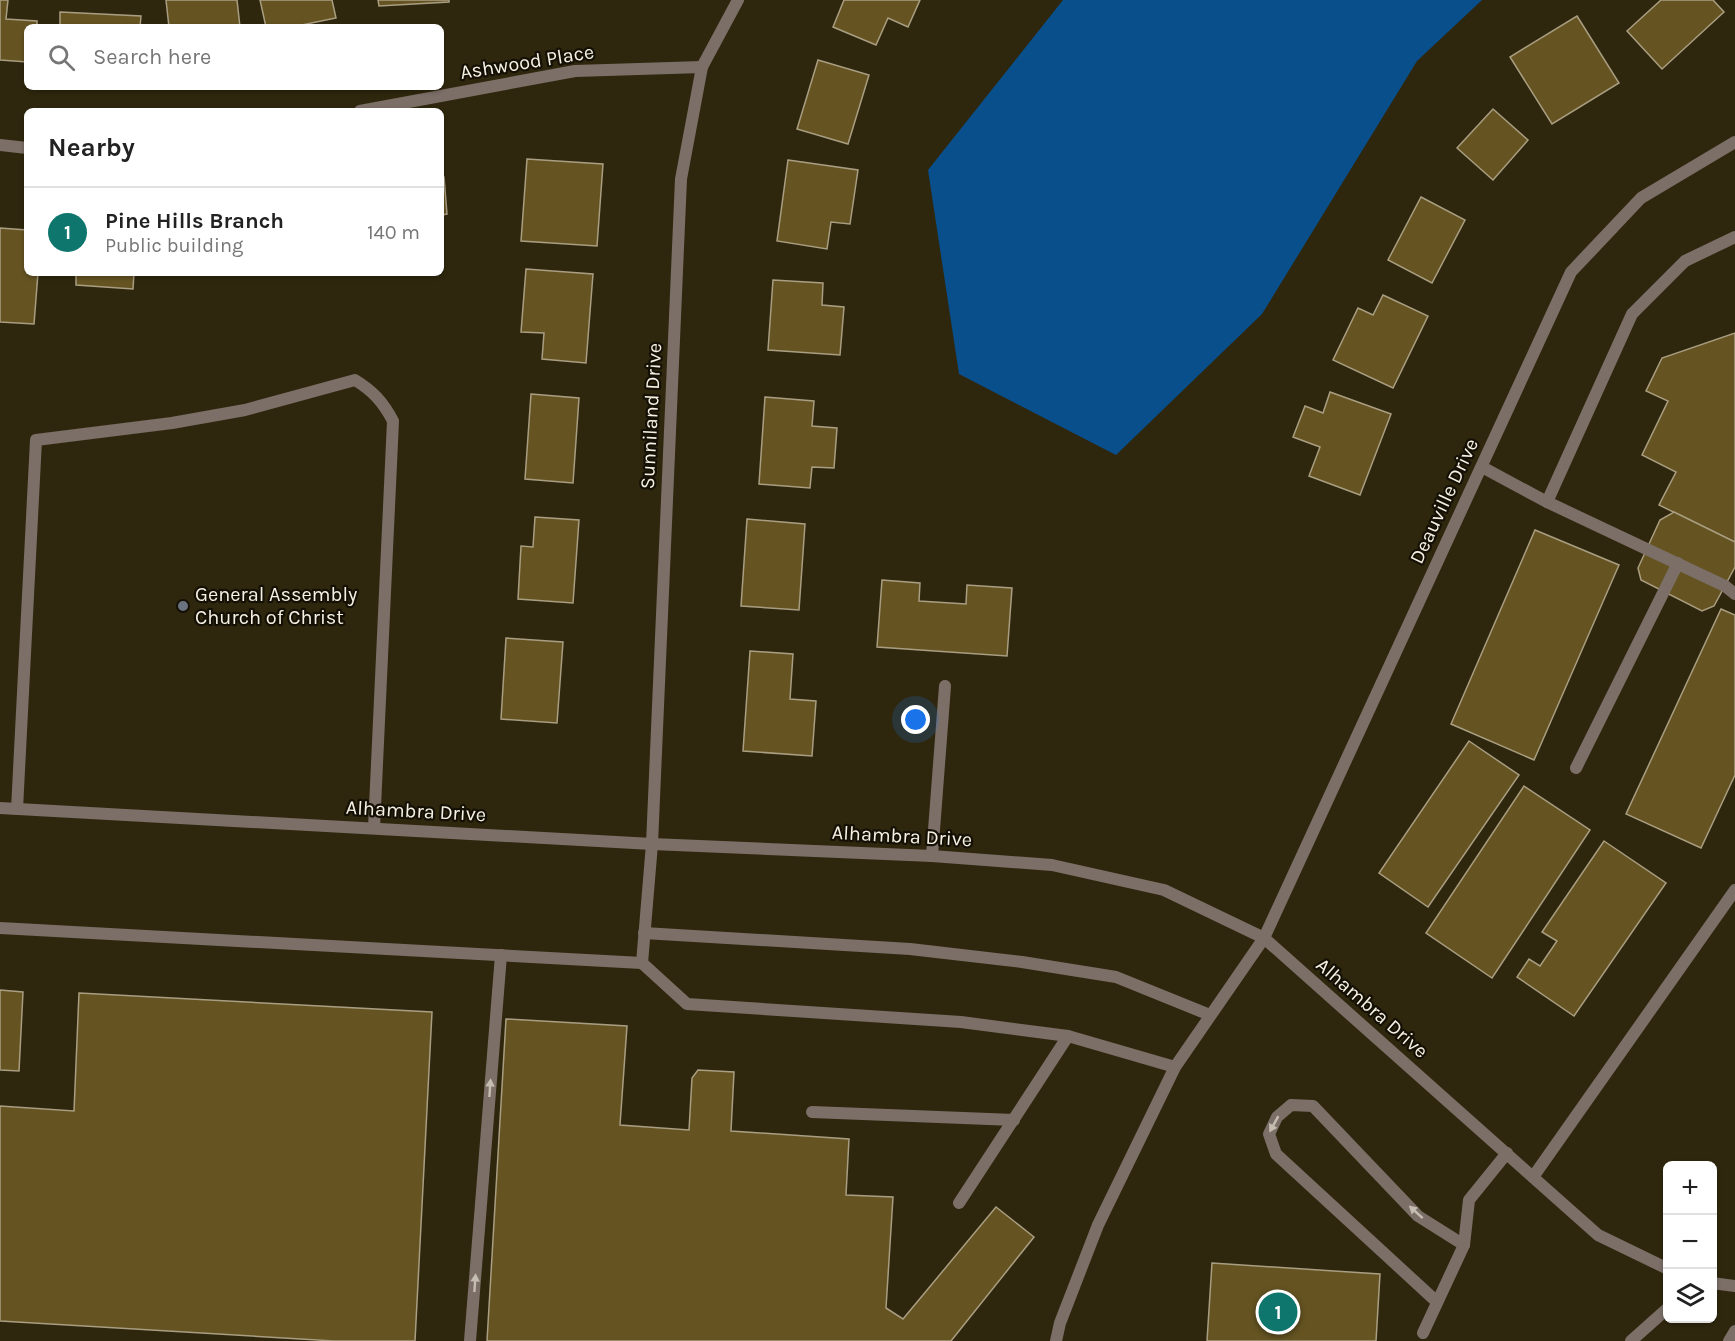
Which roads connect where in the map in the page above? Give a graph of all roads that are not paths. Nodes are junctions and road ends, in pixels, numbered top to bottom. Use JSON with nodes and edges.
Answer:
{"nodes":[{"id":1,"x":738,"y":0,"type":"edge"},
{"id":2,"x":702,"y":67,"type":"junction"},
{"id":3,"x":376,"y":108,"type":"edge"},
{"id":4,"x":1735,"y":142,"type":"edge"},
{"id":5,"x":0,"y":145,"type":"edge"},
{"id":6,"x":24,"y":148,"type":"edge"},
{"id":7,"x":1735,"y":237,"type":"edge"},
{"id":8,"x":1482,"y":467,"type":"junction"},
{"id":9,"x":1547,"y":502,"type":"junction"},
{"id":10,"x":1678,"y":563,"type":"junction"},
{"id":11,"x":1735,"y":594,"type":"edge"},
{"id":12,"x":945,"y":686,"type":"dead end"},
{"id":13,"x":1576,"y":768,"type":"dead end"},
{"id":14,"x":0,"y":808,"type":"edge"},
{"id":15,"x":17,"y":809,"type":"junction"},
{"id":16,"x":374,"y":828,"type":"junction"},
{"id":17,"x":652,"y":844,"type":"junction"},
{"id":18,"x":932,"y":856,"type":"junction"},
{"id":19,"x":1735,"y":890,"type":"edge"},
{"id":20,"x":0,"y":928,"type":"edge"},
{"id":21,"x":644,"y":933,"type":"junction"},
{"id":22,"x":1264,"y":938,"type":"junction"},
{"id":23,"x":501,"y":955,"type":"junction"},
{"id":24,"x":642,"y":963,"type":"junction"},
{"id":25,"x":1210,"y":1015,"type":"junction"},
{"id":26,"x":1068,"y":1036,"type":"junction"},
{"id":27,"x":1175,"y":1066,"type":"junction"},
{"id":28,"x":812,"y":1112,"type":"dead end"},
{"id":29,"x":1014,"y":1120,"type":"junction"},
{"id":30,"x":1507,"y":1153,"type":"junction"},
{"id":31,"x":1533,"y":1178,"type":"junction"},
{"id":32,"x":959,"y":1203,"type":"dead end"},
{"id":33,"x":1464,"y":1245,"type":"junction"},
{"id":34,"x":1663,"y":1267,"type":"edge"},
{"id":35,"x":1717,"y":1284,"type":"edge"},
{"id":36,"x":1735,"y":1286,"type":"edge"},
{"id":37,"x":1437,"y":1302,"type":"junction"},
{"id":38,"x":1663,"y":1312,"type":"edge"},
{"id":39,"x":1735,"y":1331,"type":"edge"},
{"id":40,"x":1423,"y":1333,"type":"dead end"},
{"id":41,"x":470,"y":1341,"type":"edge"},
{"id":42,"x":1056,"y":1341,"type":"edge"},
{"id":43,"x":1631,"y":1341,"type":"edge"},
{"id":44,"x":1729,"y":1341,"type":"edge"}],
"edges":[{"from":1,"to":2,"type":"street","name":"Sunniland Drive"},
{"from":2,"to":3,"type":"street","name":"Ashwood Place"},
{"from":2,"to":17,"type":"street","name":"Sunniland Drive"},
{"from":4,"to":8,"type":"street","name":"Deauville Drive"},
{"from":5,"to":6,"type":"street"},
{"from":7,"to":9,"type":"street"},
{"from":8,"to":9,"type":"street"},
{"from":8,"to":22,"type":"street","name":"Deauville Drive"},
{"from":9,"to":10,"type":"street"},
{"from":10,"to":11,"type":"street"},
{"from":10,"to":13,"type":"street"},
{"from":12,"to":18,"type":"street"},
{"from":14,"to":15,"type":"street","name":"Alhambra Drive"},
{"from":15,"to":16,"type":"street","name":"Alhambra Drive"},
{"from":15,"to":16,"type":"street"},
{"from":16,"to":17,"type":"street","name":"Alhambra Drive"},
{"from":17,"to":18,"type":"street","name":"Alhambra Drive"},
{"from":17,"to":21,"type":"street","name":"Sunniland Drive"},
{"from":18,"to":22,"type":"street","name":"Alhambra Drive"},
{"from":19,"to":31,"type":"street"},
{"from":20,"to":23,"type":"street"},
{"from":21,"to":24,"type":"street","name":"Sunniland Drive"},
{"from":21,"to":25,"type":"street"},
{"from":22,"to":25,"type":"street","name":"Deauville Drive"},
{"from":22,"to":30,"type":"street","name":"Alhambra Drive"},
{"from":23,"to":24,"type":"street"},
{"from":41,"to":23,"type":"street","one_way":true},
{"from":24,"to":26,"type":"street"},
{"from":25,"to":27,"type":"street","name":"Deauville Drive"},
{"from":26,"to":27,"type":"street"},
{"from":26,"to":29,"type":"street"},
{"from":27,"to":42,"type":"street","name":"Deauville Drive"},
{"from":28,"to":29,"type":"street"},
{"from":29,"to":32,"type":"street"},
{"from":30,"to":31,"type":"street","name":"Alhambra Drive"},
{"from":30,"to":33,"type":"street"},
{"from":31,"to":34,"type":"street","name":"Alhambra Drive"},
{"from":33,"to":37,"type":"street"},
{"from":33,"to":37,"type":"street","one_way":true},
{"from":35,"to":36,"type":"street"},
{"from":37,"to":40,"type":"street"},
{"from":38,"to":43,"type":"street"},
{"from":39,"to":44,"type":"street"}]}
